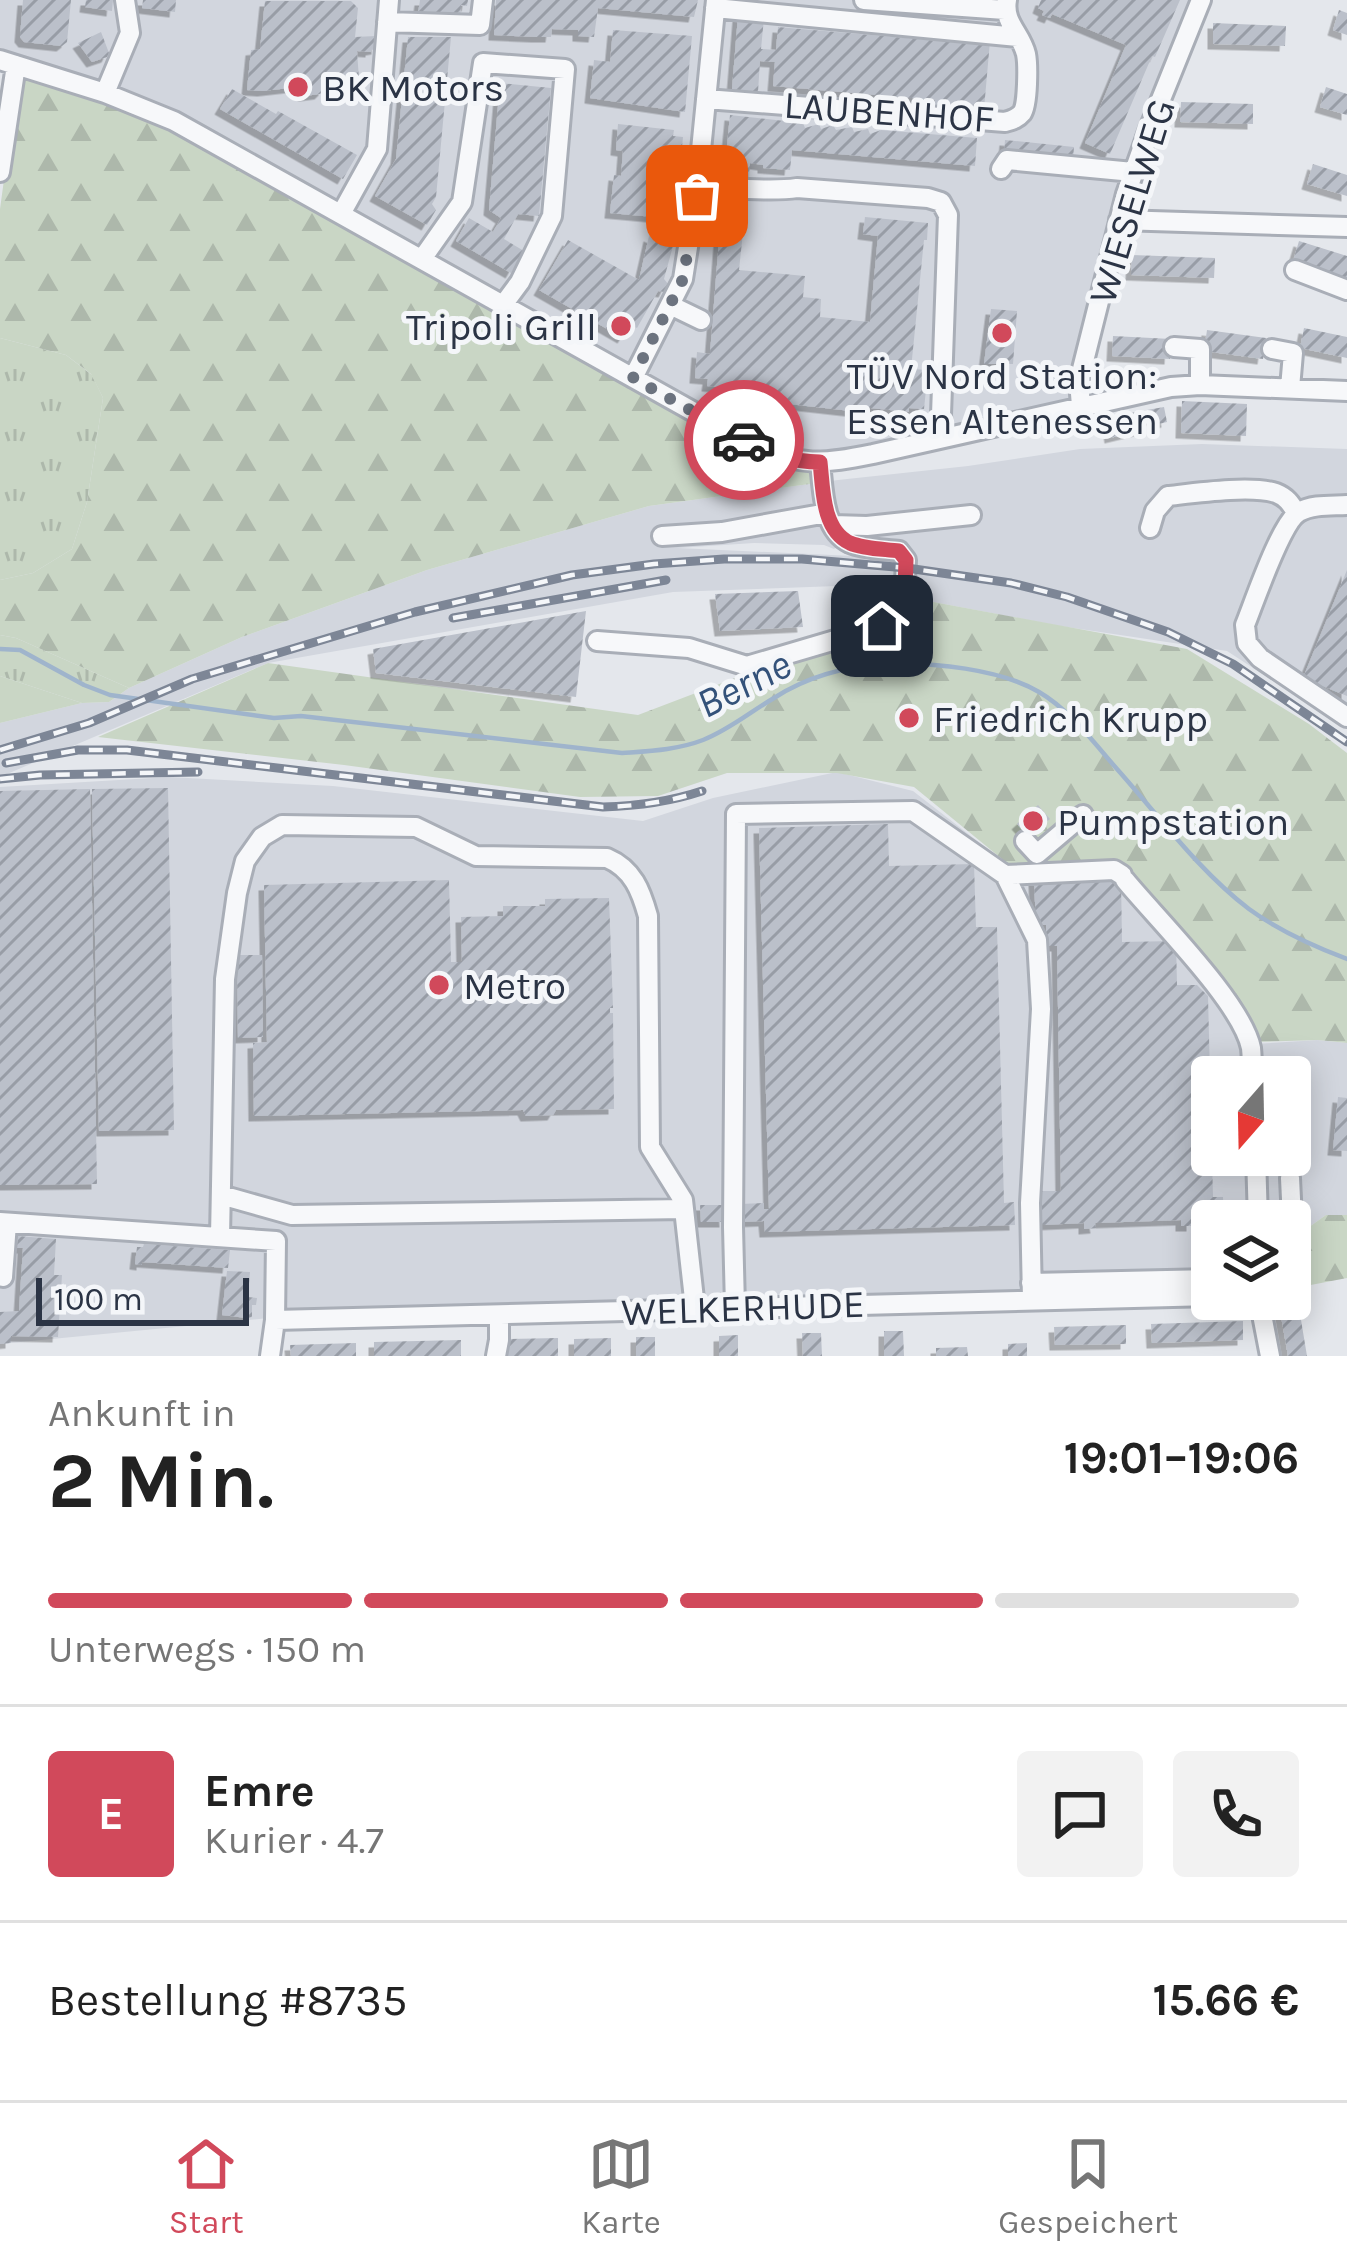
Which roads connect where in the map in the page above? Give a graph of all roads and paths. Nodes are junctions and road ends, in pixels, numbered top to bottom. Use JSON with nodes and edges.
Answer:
{"nodes":[{"id":1,"x":125,"y":0,"type":"edge"},
{"id":2,"x":389,"y":0,"type":"edge"},
{"id":3,"x":483,"y":0,"type":"edge"},
{"id":4,"x":864,"y":0,"type":"edge"},
{"id":5,"x":1202,"y":0,"type":"edge"},
{"id":6,"x":716,"y":4,"type":"edge"},
{"id":7,"x":1006,"y":5,"type":"edge"},
{"id":8,"x":387,"y":22,"type":"junction"},
{"id":9,"x":1018,"y":37,"type":"junction"},
{"id":10,"x":8,"y":62,"type":"edge"},
{"id":11,"x":106,"y":93,"type":"junction"},
{"id":12,"x":706,"y":98,"type":"junction"},
{"id":13,"x":1000,"y":169,"type":"dead end"},
{"id":14,"x":0,"y":172,"type":"edge"},
{"id":15,"x":1133,"y":172,"type":"junction"},
{"id":16,"x":697,"y":190,"type":"junction"},
{"id":17,"x":341,"y":214,"type":"junction"},
{"id":18,"x":1119,"y":220,"type":"junction"},
{"id":19,"x":1347,"y":227,"type":"edge"},
{"id":20,"x":422,"y":259,"type":"junction"},
{"id":21,"x":1295,"y":270,"type":"dead end"},
{"id":22,"x":1347,"y":290,"type":"edge"},
{"id":23,"x":503,"y":305,"type":"junction"},
{"id":24,"x":670,"y":305,"type":"junction"},
{"id":25,"x":701,"y":320,"type":"dead end"},
{"id":26,"x":1174,"y":347,"type":"dead end"},
{"id":27,"x":1272,"y":350,"type":"dead end"},
{"id":28,"x":633,"y":378,"type":"junction"},
{"id":29,"x":1200,"y":385,"type":"junction"},
{"id":30,"x":1289,"y":388,"type":"junction"},
{"id":31,"x":1347,"y":391,"type":"edge"},
{"id":32,"x":1081,"y":406,"type":"junction"},
{"id":33,"x":943,"y":437,"type":"junction"},
{"id":34,"x":820,"y":462,"type":"junction"},
{"id":35,"x":1347,"y":505,"type":"edge"},
{"id":36,"x":1296,"y":513,"type":"junction"},
{"id":37,"x":971,"y":515,"type":"dead end"},
{"id":38,"x":830,"y":519,"type":"junction"},
{"id":39,"x":1150,"y":528,"type":"dead end"},
{"id":40,"x":662,"y":536,"type":"dead end"},
{"id":41,"x":597,"y":641,"type":"dead end"},
{"id":42,"x":1347,"y":716,"type":"edge"},
{"id":43,"x":1083,"y":815,"type":"dead end"},
{"id":44,"x":1025,"y":841,"type":"dead end"},
{"id":45,"x":1005,"y":875,"type":"junction"},
{"id":46,"x":1251,"y":1056,"type":"edge"},
{"id":47,"x":1290,"y":1178,"type":"dead end"},
{"id":48,"x":221,"y":1195,"type":"junction"},
{"id":49,"x":1291,"y":1200,"type":"edge"},
{"id":50,"x":263,"y":1207,"type":"junction"},
{"id":51,"x":684,"y":1209,"type":"junction"},
{"id":52,"x":4,"y":1222,"type":"edge"},
{"id":53,"x":220,"y":1237,"type":"junction"},
{"id":54,"x":270,"y":1241,"type":"junction"},
{"id":55,"x":0,"y":1276,"type":"edge"},
{"id":56,"x":1191,"y":1281,"type":"edge"},
{"id":57,"x":1031,"y":1291,"type":"junction"},
{"id":58,"x":1191,"y":1295,"type":"edge"},
{"id":59,"x":735,"y":1307,"type":"junction"},
{"id":60,"x":695,"y":1309,"type":"junction"},
{"id":61,"x":499,"y":1315,"type":"junction"},
{"id":62,"x":275,"y":1320,"type":"junction"},
{"id":63,"x":1263,"y":1320,"type":"edge"},
{"id":64,"x":270,"y":1356,"type":"edge"},
{"id":65,"x":496,"y":1356,"type":"edge"},
{"id":66,"x":1270,"y":1356,"type":"edge"}],
"edges":[{"from":1,"to":11,"type":"street"},
{"from":2,"to":8,"type":"street"},
{"from":3,"to":8,"type":"street"},
{"from":4,"to":7,"type":"street"},
{"from":5,"to":15,"type":"street","name":"WIESELWEG"},
{"from":6,"to":9,"type":"street"},
{"from":6,"to":12,"type":"street"},
{"from":7,"to":9,"type":"street","name":"LAUBENHOF"},
{"from":8,"to":17,"type":"street"},
{"from":9,"to":12,"type":"street","name":"LAUBENHOF"},
{"from":10,"to":11,"type":"street"},
{"from":10,"to":14,"type":"street"},
{"from":11,"to":17,"type":"street"},
{"from":12,"to":16,"type":"street"},
{"from":13,"to":15,"type":"street"},
{"from":15,"to":18,"type":"street","name":"WIESELWEG"},
{"from":16,"to":24,"type":"street"},
{"from":16,"to":33,"type":"street"},
{"from":17,"to":20,"type":"street"},
{"from":18,"to":19,"type":"street"},
{"from":18,"to":32,"type":"street","name":"WIESELWEG"},
{"from":20,"to":23,"type":"street"},
{"from":20,"to":23,"type":"street"},
{"from":21,"to":22,"type":"street"},
{"from":23,"to":28,"type":"street"},
{"from":24,"to":25,"type":"street"},
{"from":24,"to":28,"type":"street"},
{"from":26,"to":29,"type":"street"},
{"from":27,"to":30,"type":"street"},
{"from":28,"to":34,"type":"street"},
{"from":29,"to":30,"type":"street"},
{"from":29,"to":32,"type":"street"},
{"from":30,"to":31,"type":"street"},
{"from":32,"to":33,"type":"street"},
{"from":33,"to":34,"type":"street"},
{"from":34,"to":38,"type":"street"},
{"from":35,"to":36,"type":"street"},
{"from":36,"to":39,"type":"street"},
{"from":36,"to":42,"type":"street"},
{"from":37,"to":38,"type":"street"},
{"from":38,"to":40,"type":"street"},
{"from":38,"to":41,"type":"street"},
{"from":43,"to":44,"type":"street"},
{"from":45,"to":46,"type":"street"},
{"from":45,"to":57,"type":"street"},
{"from":45,"to":59,"type":"street"},
{"from":47,"to":49,"type":"street"},
{"from":48,"to":50,"type":"street"},
{"from":48,"to":51,"type":"street"},
{"from":48,"to":53,"type":"street"},
{"from":50,"to":51,"type":"street"},
{"from":50,"to":54,"type":"street"},
{"from":51,"to":60,"type":"street"},
{"from":52,"to":53,"type":"street"},
{"from":52,"to":55,"type":"street"},
{"from":53,"to":54,"type":"street"},
{"from":54,"to":62,"type":"street"},
{"from":56,"to":57,"type":"street"},
{"from":57,"to":58,"type":"street","name":"WELKERHUDE"},
{"from":57,"to":59,"type":"street","name":"WELKERHUDE"},
{"from":59,"to":60,"type":"street","name":"WELKERHUDE"},
{"from":60,"to":61,"type":"street","name":"WELKERHUDE"},
{"from":61,"to":62,"type":"street","name":"WELKERHUDE"},
{"from":61,"to":65,"type":"street"},
{"from":62,"to":64,"type":"street"},
{"from":63,"to":66,"type":"street"}]}
